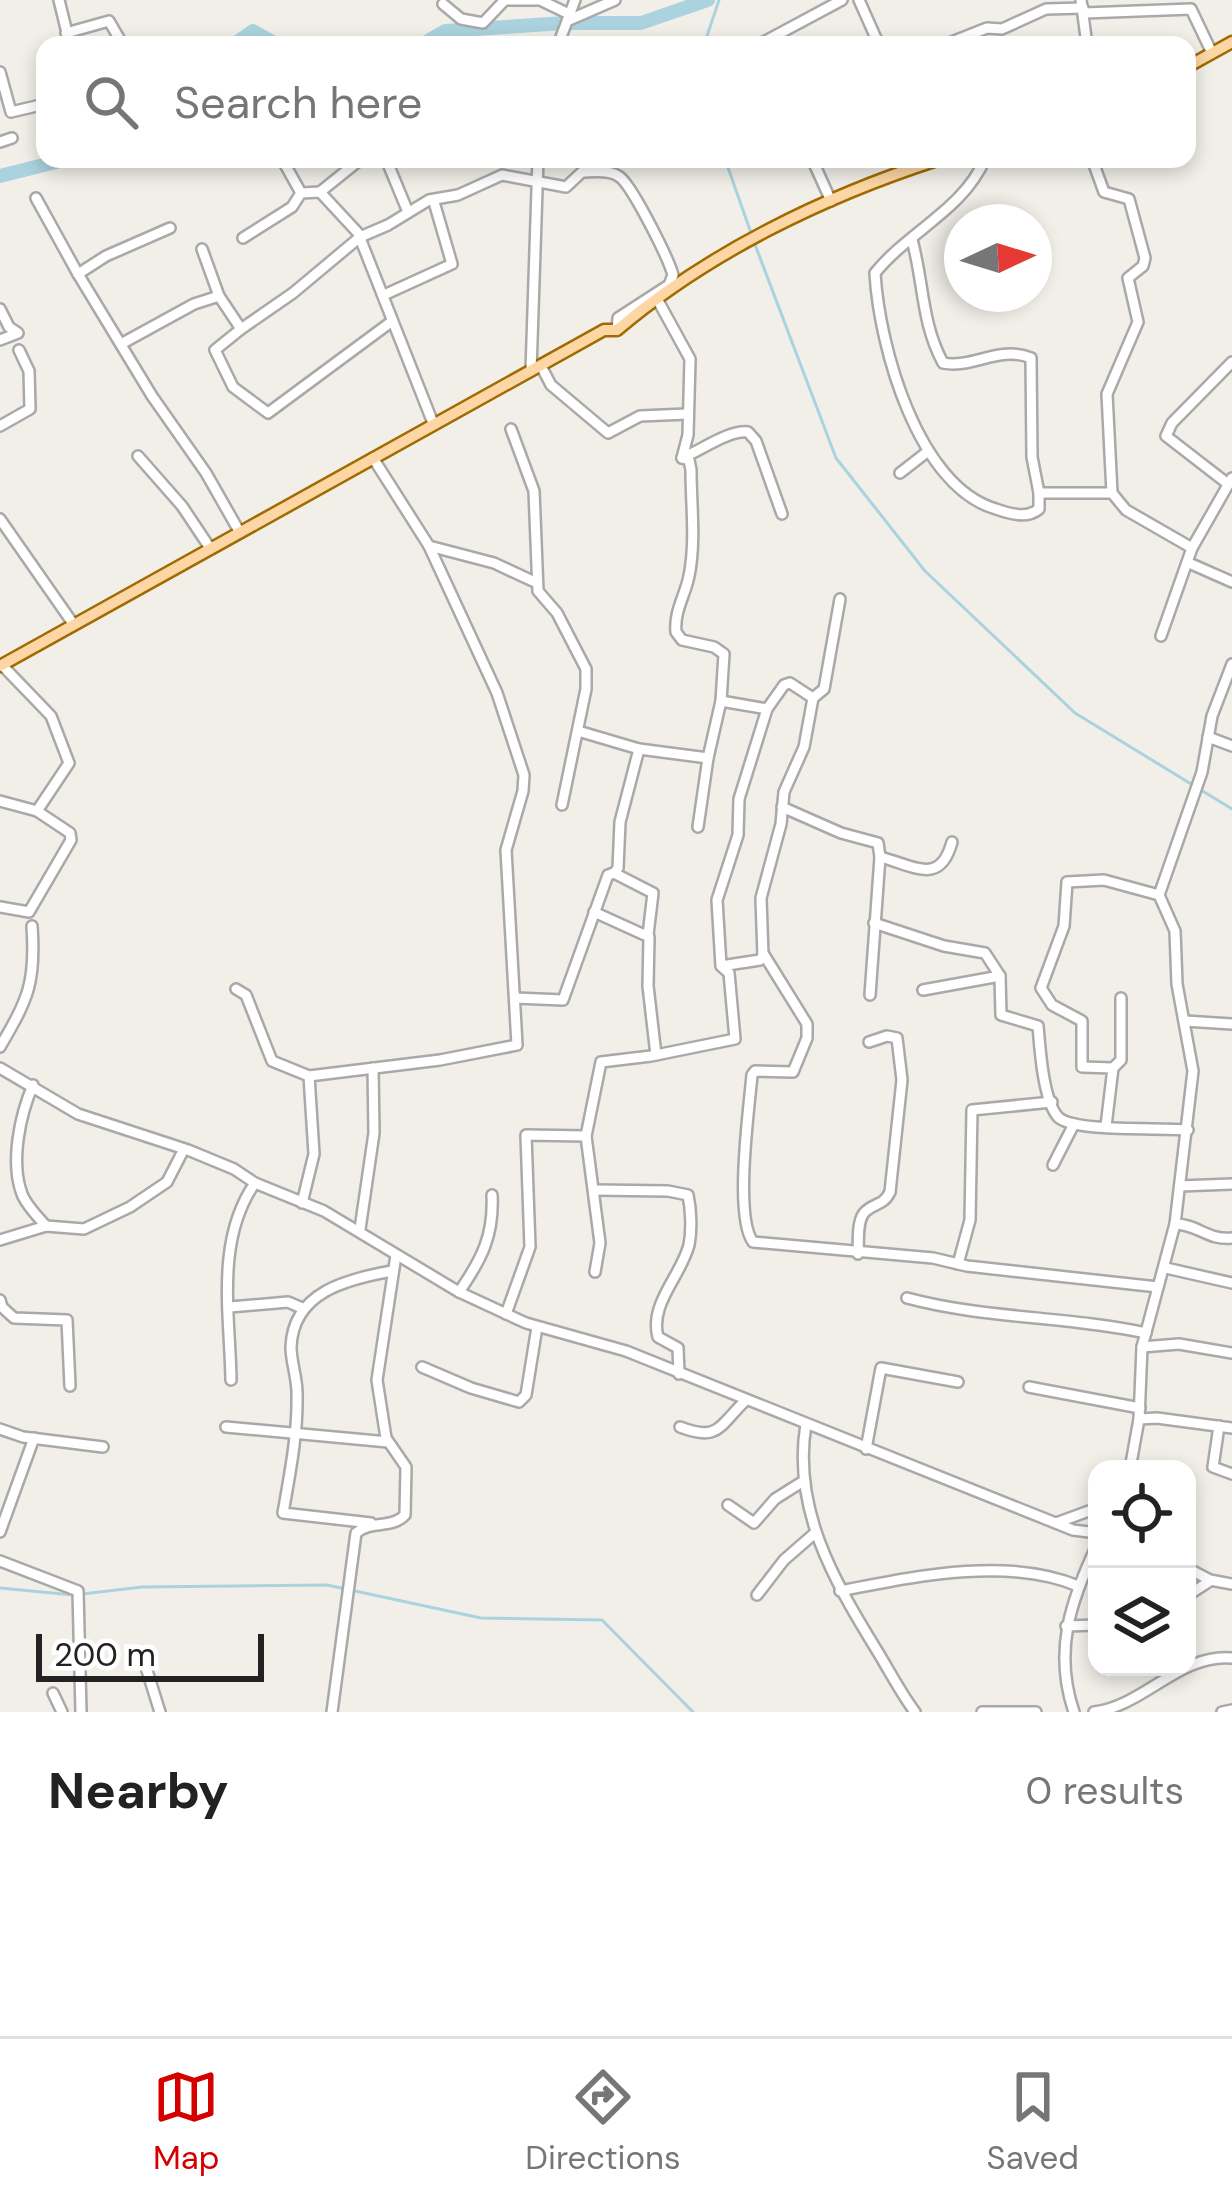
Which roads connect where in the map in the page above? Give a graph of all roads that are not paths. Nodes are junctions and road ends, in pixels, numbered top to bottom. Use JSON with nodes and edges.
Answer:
{"nodes":[{"id":1,"x":59,"y":0,"type":"edge"},
{"id":2,"x":575,"y":0,"type":"edge"},
{"id":3,"x":615,"y":0,"type":"edge"},
{"id":4,"x":842,"y":0,"type":"edge"},
{"id":5,"x":859,"y":0,"type":"edge"},
{"id":6,"x":504,"y":1,"type":"edge"},
{"id":7,"x":443,"y":4,"type":"dead end"},
{"id":8,"x":1190,"y":4,"type":"edge"},
{"id":9,"x":1082,"y":7,"type":"edge"},
{"id":10,"x":570,"y":17,"type":"junction"},
{"id":11,"x":66,"y":33,"type":"junction"},
{"id":12,"x":67,"y":36,"type":"edge"},
{"id":13,"x":118,"y":36,"type":"edge"},
{"id":14,"x":562,"y":36,"type":"edge"},
{"id":15,"x":775,"y":36,"type":"edge"},
{"id":16,"x":875,"y":36,"type":"edge"},
{"id":17,"x":967,"y":36,"type":"edge"},
{"id":18,"x":1232,"y":42,"type":"edge"},
{"id":19,"x":1212,"y":52,"type":"junction"},
{"id":20,"x":1196,"y":62,"type":"edge"},
{"id":21,"x":0,"y":72,"type":"edge"},
{"id":22,"x":36,"y":106,"type":"edge"},
{"id":23,"x":12,"y":138,"type":"dead end"},
{"id":24,"x":0,"y":142,"type":"edge"},
{"id":25,"x":287,"y":168,"type":"edge"},
{"id":26,"x":350,"y":168,"type":"edge"},
{"id":27,"x":390,"y":168,"type":"edge"},
{"id":28,"x":538,"y":168,"type":"edge"},
{"id":29,"x":816,"y":168,"type":"edge"},
{"id":30,"x":916,"y":168,"type":"edge"},
{"id":31,"x":981,"y":168,"type":"edge"},
{"id":32,"x":1095,"y":168,"type":"edge"},
{"id":33,"x":537,"y":182,"type":"junction"},
{"id":34,"x":320,"y":192,"type":"junction"},
{"id":35,"x":301,"y":194,"type":"junction"},
{"id":36,"x":36,"y":197,"type":"dead end"},
{"id":37,"x":831,"y":201,"type":"junction"},
{"id":38,"x":434,"y":202,"type":"junction"},
{"id":39,"x":408,"y":212,"type":"junction"},
{"id":40,"x":170,"y":228,"type":"dead end"},
{"id":41,"x":360,"y":237,"type":"junction"},
{"id":42,"x":243,"y":238,"type":"dead end"},
{"id":43,"x":912,"y":239,"type":"junction"},
{"id":44,"x":202,"y":249,"type":"dead end"},
{"id":45,"x":78,"y":274,"type":"junction"},
{"id":46,"x":219,"y":296,"type":"junction"},
{"id":47,"x":384,"y":296,"type":"junction"},
{"id":48,"x":656,"y":297,"type":"junction"},
{"id":49,"x":0,"y":309,"type":"edge"},
{"id":50,"x":391,"y":322,"type":"junction"},
{"id":51,"x":241,"y":329,"type":"junction"},
{"id":52,"x":617,"y":330,"type":"junction"},
{"id":53,"x":0,"y":340,"type":"edge"},
{"id":54,"x":121,"y":344,"type":"junction"},
{"id":55,"x":19,"y":350,"type":"dead end"},
{"id":56,"x":1232,"y":362,"type":"edge"},
{"id":57,"x":536,"y":369,"type":"junction"},
{"id":58,"x":687,"y":414,"type":"junction"},
{"id":59,"x":433,"y":423,"type":"junction"},
{"id":60,"x":0,"y":426,"type":"edge"},
{"id":61,"x":511,"y":430,"type":"dead end"},
{"id":62,"x":927,"y":452,"type":"junction"},
{"id":63,"x":138,"y":455,"type":"dead end"},
{"id":64,"x":373,"y":458,"type":"junction"},
{"id":65,"x":682,"y":458,"type":"junction"},
{"id":66,"x":900,"y":473,"type":"dead end"},
{"id":67,"x":1230,"y":481,"type":"edge"},
{"id":68,"x":1039,"y":493,"type":"junction"},
{"id":69,"x":1112,"y":493,"type":"junction"},
{"id":70,"x":782,"y":514,"type":"dead end"},
{"id":71,"x":0,"y":519,"type":"edge"},
{"id":72,"x":239,"y":531,"type":"junction"},
{"id":73,"x":429,"y":546,"type":"junction"},
{"id":74,"x":210,"y":548,"type":"junction"},
{"id":75,"x":1192,"y":548,"type":"junction"},
{"id":76,"x":1189,"y":563,"type":"junction"},
{"id":77,"x":537,"y":583,"type":"junction"},
{"id":78,"x":1232,"y":583,"type":"edge"},
{"id":79,"x":840,"y":599,"type":"dead end"},
{"id":80,"x":74,"y":625,"type":"junction"},
{"id":81,"x":1160,"y":636,"type":"dead end"},
{"id":82,"x":1232,"y":664,"type":"edge"},
{"id":83,"x":1,"y":665,"type":"edge"},
{"id":84,"x":813,"y":698,"type":"junction"},
{"id":85,"x":721,"y":701,"type":"junction"},
{"id":86,"x":766,"y":709,"type":"junction"},
{"id":87,"x":578,"y":731,"type":"junction"},
{"id":88,"x":1208,"y":737,"type":"junction"},
{"id":89,"x":1232,"y":746,"type":"edge"},
{"id":90,"x":639,"y":749,"type":"junction"},
{"id":91,"x":708,"y":758,"type":"junction"},
{"id":92,"x":0,"y":801,"type":"edge"},
{"id":93,"x":562,"y":805,"type":"dead end"},
{"id":94,"x":782,"y":807,"type":"junction"},
{"id":95,"x":37,"y":811,"type":"junction"},
{"id":96,"x":698,"y":827,"type":"dead end"},
{"id":97,"x":952,"y":842,"type":"dead end"},
{"id":98,"x":880,"y":857,"type":"junction"},
{"id":99,"x":614,"y":873,"type":"junction"},
{"id":100,"x":1159,"y":895,"type":"junction"},
{"id":101,"x":0,"y":908,"type":"edge"},
{"id":102,"x":594,"y":912,"type":"junction"},
{"id":103,"x":874,"y":923,"type":"junction"},
{"id":104,"x":32,"y":926,"type":"dead end"},
{"id":105,"x":648,"y":935,"type":"junction"},
{"id":106,"x":764,"y":952,"type":"junction"},
{"id":107,"x":721,"y":966,"type":"junction"},
{"id":108,"x":1000,"y":976,"type":"junction"},
{"id":109,"x":236,"y":989,"type":"dead end"},
{"id":110,"x":923,"y":990,"type":"dead end"},
{"id":111,"x":870,"y":994,"type":"dead end"},
{"id":112,"x":515,"y":998,"type":"junction"},
{"id":113,"x":1121,"y":998,"type":"dead end"},
{"id":114,"x":1185,"y":1021,"type":"junction"},
{"id":115,"x":1232,"y":1024,"type":"edge"},
{"id":116,"x":869,"y":1042,"type":"dead end"},
{"id":117,"x":0,"y":1047,"type":"edge"},
{"id":118,"x":656,"y":1055,"type":"junction"},
{"id":119,"x":0,"y":1068,"type":"edge"},
{"id":120,"x":373,"y":1068,"type":"junction"},
{"id":121,"x":1113,"y":1068,"type":"junction"},
{"id":122,"x":309,"y":1076,"type":"junction"},
{"id":123,"x":33,"y":1085,"type":"junction"},
{"id":124,"x":1052,"y":1102,"type":"junction"},
{"id":125,"x":1074,"y":1124,"type":"junction"},
{"id":126,"x":1106,"y":1126,"type":"junction"},
{"id":127,"x":1188,"y":1130,"type":"junction"},
{"id":128,"x":586,"y":1136,"type":"junction"},
{"id":129,"x":184,"y":1149,"type":"junction"},
{"id":130,"x":1053,"y":1165,"type":"dead end"},
{"id":131,"x":255,"y":1184,"type":"junction"},
{"id":132,"x":1232,"y":1184,"type":"edge"},
{"id":133,"x":1180,"y":1186,"type":"junction"},
{"id":134,"x":594,"y":1190,"type":"junction"},
{"id":135,"x":492,"y":1195,"type":"dead end"},
{"id":136,"x":302,"y":1203,"type":"junction"},
{"id":137,"x":1174,"y":1224,"type":"junction"},
{"id":138,"x":46,"y":1226,"type":"junction"},
{"id":139,"x":360,"y":1229,"type":"junction"},
{"id":140,"x":1232,"y":1238,"type":"edge"},
{"id":141,"x":0,"y":1240,"type":"edge"},
{"id":142,"x":858,"y":1254,"type":"junction"},
{"id":143,"x":396,"y":1255,"type":"junction"},
{"id":144,"x":958,"y":1264,"type":"junction"},
{"id":145,"x":1166,"y":1268,"type":"junction"},
{"id":146,"x":392,"y":1270,"type":"junction"},
{"id":147,"x":595,"y":1272,"type":"dead end"},
{"id":148,"x":1232,"y":1283,"type":"edge"},
{"id":149,"x":1158,"y":1287,"type":"junction"},
{"id":150,"x":459,"y":1292,"type":"junction"},
{"id":151,"x":907,"y":1298,"type":"dead end"},
{"id":152,"x":0,"y":1305,"type":"edge"},
{"id":153,"x":230,"y":1307,"type":"junction"},
{"id":154,"x":302,"y":1308,"type":"junction"},
{"id":155,"x":506,"y":1314,"type":"junction"},
{"id":156,"x":537,"y":1327,"type":"junction"},
{"id":157,"x":1146,"y":1333,"type":"junction"},
{"id":158,"x":1142,"y":1347,"type":"junction"},
{"id":159,"x":1232,"y":1353,"type":"edge"},
{"id":160,"x":422,"y":1367,"type":"dead end"},
{"id":161,"x":679,"y":1374,"type":"junction"},
{"id":162,"x":231,"y":1380,"type":"dead end"},
{"id":163,"x":958,"y":1382,"type":"dead end"},
{"id":164,"x":70,"y":1386,"type":"dead end"},
{"id":165,"x":1029,"y":1387,"type":"dead end"},
{"id":166,"x":745,"y":1401,"type":"junction"},
{"id":167,"x":1139,"y":1413,"type":"junction"},
{"id":168,"x":806,"y":1424,"type":"junction"},
{"id":169,"x":1219,"y":1426,"type":"junction"},
{"id":170,"x":226,"y":1427,"type":"dead end"},
{"id":171,"x":680,"y":1427,"type":"dead end"},
{"id":172,"x":1232,"y":1428,"type":"edge"},
{"id":173,"x":0,"y":1429,"type":"edge"},
{"id":174,"x":296,"y":1436,"type":"junction"},
{"id":175,"x":34,"y":1438,"type":"junction"},
{"id":176,"x":388,"y":1442,"type":"junction"},
{"id":177,"x":103,"y":1447,"type":"dead end"},
{"id":178,"x":866,"y":1449,"type":"junction"},
{"id":179,"x":1131,"y":1460,"type":"edge"},
{"id":180,"x":1232,"y":1474,"type":"edge"},
{"id":181,"x":802,"y":1483,"type":"junction"},
{"id":182,"x":728,"y":1505,"type":"dead end"},
{"id":183,"x":1088,"y":1511,"type":"edge"},
{"id":184,"x":373,"y":1523,"type":"junction"},
{"id":185,"x":1057,"y":1523,"type":"junction"},
{"id":186,"x":0,"y":1532,"type":"edge"},
{"id":187,"x":1088,"y":1532,"type":"edge"},
{"id":188,"x":814,"y":1533,"type":"junction"},
{"id":189,"x":0,"y":1562,"type":"edge"},
{"id":190,"x":1088,"y":1564,"type":"edge"},
{"id":191,"x":1196,"y":1573,"type":"edge"},
{"id":192,"x":1210,"y":1580,"type":"junction"},
{"id":193,"x":1232,"y":1584,"type":"edge"},
{"id":194,"x":1078,"y":1586,"type":"junction"},
{"id":195,"x":1196,"y":1590,"type":"edge"},
{"id":196,"x":840,"y":1591,"type":"junction"},
{"id":197,"x":758,"y":1595,"type":"dead end"},
{"id":198,"x":1088,"y":1625,"type":"edge"},
{"id":199,"x":1066,"y":1626,"type":"junction"},
{"id":200,"x":1232,"y":1658,"type":"edge"},
{"id":201,"x":144,"y":1661,"type":"dead end"},
{"id":202,"x":53,"y":1693,"type":"dead end"},
{"id":203,"x":912,"y":1708,"type":"edge"},
{"id":204,"x":1232,"y":1710,"type":"edge"},
{"id":205,"x":62,"y":1712,"type":"edge"},
{"id":206,"x":81,"y":1712,"type":"edge"},
{"id":207,"x":160,"y":1712,"type":"edge"},
{"id":208,"x":332,"y":1712,"type":"edge"},
{"id":209,"x":895,"y":1712,"type":"edge"},
{"id":210,"x":982,"y":1712,"type":"edge"},
{"id":211,"x":1036,"y":1712,"type":"edge"},
{"id":212,"x":1074,"y":1712,"type":"edge"},
{"id":213,"x":1094,"y":1712,"type":"edge"},
{"id":214,"x":1222,"y":1712,"type":"edge"}],
"edges":[{"from":1,"to":11,"type":"street"},
{"from":2,"to":10,"type":"street"},
{"from":3,"to":10,"type":"street"},
{"from":4,"to":15,"type":"street"},
{"from":5,"to":16,"type":"street"},
{"from":6,"to":7,"type":"street"},
{"from":6,"to":10,"type":"street"},
{"from":8,"to":9,"type":"street"},
{"from":8,"to":19,"type":"street"},
{"from":9,"to":17,"type":"street"},
{"from":10,"to":14,"type":"street"},
{"from":11,"to":12,"type":"street"},
{"from":11,"to":13,"type":"street"},
{"from":18,"to":19,"type":"main road"},
{"from":19,"to":20,"type":"main road"},
{"from":21,"to":22,"type":"street"},
{"from":23,"to":24,"type":"street"},
{"from":25,"to":35,"type":"street"},
{"from":26,"to":34,"type":"street"},
{"from":27,"to":39,"type":"street"},
{"from":28,"to":33,"type":"street"},
{"from":29,"to":37,"type":"street"},
{"from":30,"to":37,"type":"main road"},
{"from":31,"to":43,"type":"street"},
{"from":32,"to":69,"type":"street"},
{"from":33,"to":38,"type":"street"},
{"from":33,"to":52,"type":"street"},
{"from":33,"to":57,"type":"street"},
{"from":34,"to":35,"type":"street"},
{"from":34,"to":41,"type":"street"},
{"from":35,"to":42,"type":"street"},
{"from":36,"to":45,"type":"street"},
{"from":37,"to":48,"type":"main road"},
{"from":38,"to":39,"type":"street"},
{"from":38,"to":47,"type":"street"},
{"from":39,"to":41,"type":"street"},
{"from":40,"to":45,"type":"street"},
{"from":41,"to":47,"type":"street"},
{"from":41,"to":51,"type":"street"},
{"from":43,"to":62,"type":"street"},
{"from":43,"to":68,"type":"street"},
{"from":44,"to":46,"type":"street"},
{"from":45,"to":54,"type":"street"},
{"from":46,"to":51,"type":"street"},
{"from":46,"to":54,"type":"street"},
{"from":47,"to":50,"type":"street"},
{"from":48,"to":52,"type":"main road"},
{"from":48,"to":58,"type":"street"},
{"from":49,"to":53,"type":"street"},
{"from":50,"to":51,"type":"street"},
{"from":50,"to":59,"type":"street"},
{"from":52,"to":57,"type":"main road"},
{"from":54,"to":72,"type":"street"},
{"from":55,"to":60,"type":"street"},
{"from":56,"to":67,"type":"street"},
{"from":57,"to":58,"type":"street"},
{"from":57,"to":59,"type":"main road"},
{"from":58,"to":65,"type":"street"},
{"from":59,"to":64,"type":"main road"},
{"from":61,"to":77,"type":"street"},
{"from":62,"to":66,"type":"street"},
{"from":62,"to":68,"type":"street"},
{"from":63,"to":74,"type":"street"},
{"from":64,"to":72,"type":"main road"},
{"from":64,"to":73,"type":"street"},
{"from":65,"to":70,"type":"street"},
{"from":65,"to":85,"type":"street"},
{"from":67,"to":75,"type":"street"},
{"from":68,"to":69,"type":"street"},
{"from":69,"to":75,"type":"street"},
{"from":71,"to":80,"type":"street"},
{"from":72,"to":74,"type":"main road"},
{"from":73,"to":77,"type":"street"},
{"from":73,"to":112,"type":"street"},
{"from":74,"to":80,"type":"main road"},
{"from":75,"to":76,"type":"street"},
{"from":76,"to":78,"type":"street"},
{"from":76,"to":81,"type":"street"},
{"from":77,"to":87,"type":"street"},
{"from":79,"to":84,"type":"street"},
{"from":80,"to":83,"type":"main road"},
{"from":82,"to":88,"type":"street"},
{"from":83,"to":95,"type":"street"},
{"from":84,"to":86,"type":"street"},
{"from":84,"to":94,"type":"street"},
{"from":85,"to":86,"type":"street"},
{"from":85,"to":91,"type":"street"},
{"from":86,"to":107,"type":"street"},
{"from":87,"to":90,"type":"street"},
{"from":87,"to":93,"type":"street"},
{"from":88,"to":89,"type":"street"},
{"from":88,"to":100,"type":"street"},
{"from":90,"to":91,"type":"street"},
{"from":90,"to":99,"type":"street"},
{"from":91,"to":96,"type":"street"},
{"from":92,"to":95,"type":"street"},
{"from":94,"to":98,"type":"street"},
{"from":94,"to":106,"type":"street"},
{"from":95,"to":101,"type":"street"},
{"from":97,"to":98,"type":"street"},
{"from":98,"to":103,"type":"street"},
{"from":99,"to":102,"type":"street"},
{"from":99,"to":105,"type":"street"},
{"from":100,"to":114,"type":"street"},
{"from":100,"to":121,"type":"street"},
{"from":102,"to":105,"type":"street"},
{"from":102,"to":112,"type":"street"},
{"from":103,"to":108,"type":"street"},
{"from":103,"to":111,"type":"street"},
{"from":104,"to":117,"type":"street"},
{"from":105,"to":118,"type":"street"},
{"from":106,"to":107,"type":"street"},
{"from":106,"to":142,"type":"street"},
{"from":107,"to":118,"type":"street"},
{"from":108,"to":110,"type":"street"},
{"from":108,"to":124,"type":"street"},
{"from":109,"to":122,"type":"street"},
{"from":112,"to":120,"type":"street"},
{"from":113,"to":121,"type":"street"},
{"from":114,"to":115,"type":"street"},
{"from":114,"to":127,"type":"street"},
{"from":116,"to":142,"type":"street"},
{"from":118,"to":128,"type":"street"},
{"from":119,"to":123,"type":"street"},
{"from":120,"to":122,"type":"street"},
{"from":120,"to":139,"type":"street"},
{"from":121,"to":126,"type":"street"},
{"from":122,"to":136,"type":"street"},
{"from":123,"to":129,"type":"street"},
{"from":123,"to":138,"type":"street"},
{"from":124,"to":125,"type":"street"},
{"from":124,"to":144,"type":"street"},
{"from":125,"to":126,"type":"street"},
{"from":125,"to":130,"type":"street"},
{"from":126,"to":127,"type":"street"},
{"from":127,"to":133,"type":"street"},
{"from":128,"to":134,"type":"street"},
{"from":128,"to":155,"type":"street"},
{"from":129,"to":131,"type":"street"},
{"from":129,"to":138,"type":"street"},
{"from":131,"to":136,"type":"street"},
{"from":131,"to":153,"type":"street"},
{"from":132,"to":133,"type":"street"},
{"from":133,"to":137,"type":"street"},
{"from":134,"to":147,"type":"street"},
{"from":134,"to":161,"type":"street"},
{"from":135,"to":150,"type":"street"},
{"from":136,"to":139,"type":"street"},
{"from":137,"to":140,"type":"street"},
{"from":137,"to":145,"type":"street"},
{"from":138,"to":141,"type":"street"},
{"from":139,"to":143,"type":"street"},
{"from":142,"to":144,"type":"street"},
{"from":143,"to":146,"type":"street"},
{"from":143,"to":150,"type":"street"},
{"from":144,"to":149,"type":"street"},
{"from":145,"to":148,"type":"street"},
{"from":145,"to":149,"type":"street"},
{"from":146,"to":154,"type":"street"},
{"from":146,"to":176,"type":"street"},
{"from":149,"to":157,"type":"street"},
{"from":150,"to":155,"type":"street"},
{"from":151,"to":157,"type":"street"},
{"from":152,"to":164,"type":"street"},
{"from":153,"to":154,"type":"street"},
{"from":153,"to":162,"type":"street"},
{"from":154,"to":174,"type":"street"},
{"from":155,"to":156,"type":"street"},
{"from":156,"to":160,"type":"street"},
{"from":156,"to":161,"type":"street"},
{"from":157,"to":158,"type":"street"},
{"from":158,"to":159,"type":"street"},
{"from":158,"to":167,"type":"street"},
{"from":161,"to":166,"type":"street"},
{"from":163,"to":178,"type":"street"},
{"from":165,"to":167,"type":"street"},
{"from":166,"to":168,"type":"street"},
{"from":166,"to":171,"type":"street"},
{"from":167,"to":169,"type":"street"},
{"from":167,"to":179,"type":"street"},
{"from":168,"to":178,"type":"street"},
{"from":168,"to":181,"type":"street"},
{"from":169,"to":172,"type":"street"},
{"from":169,"to":180,"type":"street"},
{"from":170,"to":174,"type":"street"},
{"from":173,"to":175,"type":"street"},
{"from":174,"to":176,"type":"street"},
{"from":174,"to":184,"type":"street"},
{"from":175,"to":177,"type":"street"},
{"from":175,"to":186,"type":"street"},
{"from":176,"to":184,"type":"street"},
{"from":178,"to":185,"type":"street"},
{"from":181,"to":182,"type":"street"},
{"from":181,"to":188,"type":"street"},
{"from":183,"to":185,"type":"street"},
{"from":184,"to":208,"type":"street"},
{"from":185,"to":187,"type":"street"},
{"from":188,"to":196,"type":"street"},
{"from":188,"to":197,"type":"street"},
{"from":189,"to":206,"type":"street"},
{"from":190,"to":194,"type":"street"},
{"from":191,"to":192,"type":"street"},
{"from":192,"to":193,"type":"street"},
{"from":192,"to":195,"type":"street"},
{"from":194,"to":196,"type":"street"},
{"from":194,"to":199,"type":"street"},
{"from":196,"to":203,"type":"street"},
{"from":198,"to":199,"type":"street"},
{"from":199,"to":212,"type":"street"},
{"from":200,"to":213,"type":"street"},
{"from":201,"to":207,"type":"street"},
{"from":202,"to":205,"type":"street"},
{"from":203,"to":209,"type":"street"},
{"from":204,"to":214,"type":"street"},
{"from":210,"to":211,"type":"street"}]}
